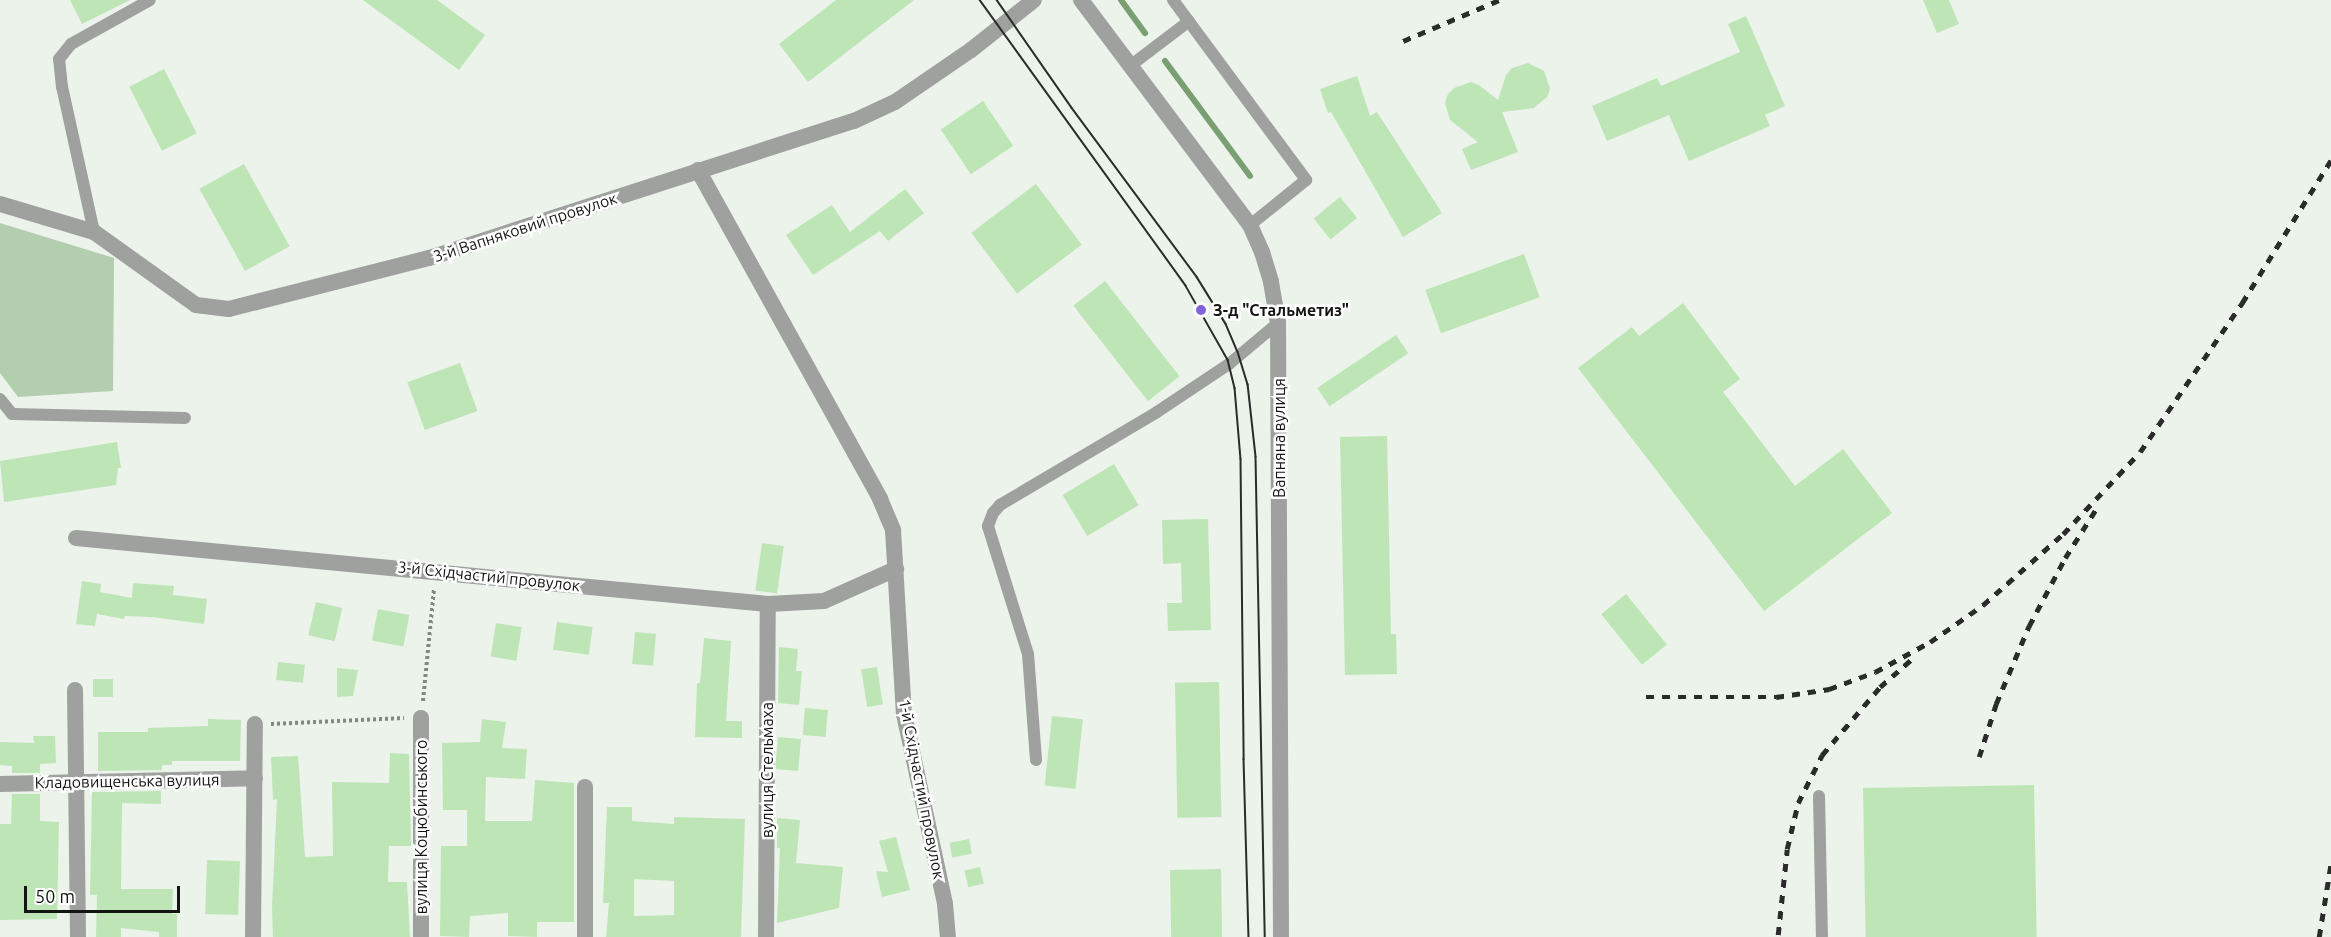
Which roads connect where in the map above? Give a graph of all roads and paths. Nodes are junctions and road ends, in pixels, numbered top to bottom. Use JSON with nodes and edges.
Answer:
{"nodes":[{"id":1,"x":1034,"y":0,"type":"edge"},
{"id":2,"x":1081,"y":0,"type":"edge"},
{"id":3,"x":1173,"y":0,"type":"edge"},
{"id":4,"x":147,"y":1,"type":"edge"},
{"id":5,"x":1189,"y":21,"type":"junction"},
{"id":6,"x":1130,"y":66,"type":"junction"},
{"id":7,"x":698,"y":170,"type":"junction"},
{"id":8,"x":0,"y":204,"type":"edge"},
{"id":9,"x":1250,"y":225,"type":"junction"},
{"id":10,"x":94,"y":232,"type":"junction"},
{"id":11,"x":1278,"y":323,"type":"junction"},
{"id":12,"x":0,"y":399,"type":"edge"},
{"id":13,"x":185,"y":418,"type":"dead end"},
{"id":14,"x":76,"y":538,"type":"dead end"},
{"id":15,"x":896,"y":569,"type":"junction"},
{"id":16,"x":436,"y":570,"type":"junction"},
{"id":17,"x":768,"y":604,"type":"junction"},
{"id":18,"x":75,"y":690,"type":"dead end"},
{"id":19,"x":422,"y":718,"type":"junction"},
{"id":20,"x":255,"y":724,"type":"joint"},
{"id":21,"x":1036,"y":760,"type":"dead end"},
{"id":22,"x":255,"y":778,"type":"junction"},
{"id":23,"x":77,"y":782,"type":"junction"},
{"id":24,"x":0,"y":784,"type":"edge"},
{"id":25,"x":585,"y":787,"type":"dead end"},
{"id":26,"x":1819,"y":796,"type":"dead end"},
{"id":27,"x":78,"y":937,"type":"edge"},
{"id":28,"x":253,"y":937,"type":"edge"},
{"id":29,"x":422,"y":937,"type":"edge"},
{"id":30,"x":585,"y":937,"type":"edge"},
{"id":31,"x":766,"y":937,"type":"edge"},
{"id":32,"x":948,"y":937,"type":"edge"},
{"id":33,"x":1281,"y":937,"type":"edge"},
{"id":34,"x":1822,"y":937,"type":"edge"}],
"edges":[{"from":1,"to":7,"type":"street","name":"3-й Вапняковий провулок"},
{"from":2,"to":6,"type":"street","name":"Вапняна вулиця"},
{"from":3,"to":5,"type":"lane"},
{"from":4,"to":10,"type":"lane"},
{"from":5,"to":6,"type":"lane"},
{"from":5,"to":9,"type":"lane"},
{"from":6,"to":9,"type":"street","name":"Вапняна вулиця"},
{"from":7,"to":10,"type":"street","name":"3-й Вапняковий провулок"},
{"from":7,"to":15,"type":"street","name":"1-й Східчастий провулок"},
{"from":8,"to":10,"type":"street","name":"3-й Вапняковий провулок"},
{"from":9,"to":11,"type":"street","name":"Вапняна вулиця"},
{"from":11,"to":21,"type":"lane"},
{"from":11,"to":33,"type":"street","name":"Вапняна вулиця"},
{"from":12,"to":13,"type":"lane"},
{"from":14,"to":16,"type":"street","name":"3-й Східчастий провулок"},
{"from":15,"to":17,"type":"street","name":"3-й Східчастий провулок"},
{"from":15,"to":32,"type":"street","name":"1-й Східчастий провулок"},
{"from":16,"to":17,"type":"street","name":"3-й Східчастий провулок"},
{"from":16,"to":19,"type":"path"},
{"from":17,"to":31,"type":"street","name":"вулиця Стельмаха"},
{"from":18,"to":23,"type":"street"},
{"from":19,"to":20,"type":"path"},
{"from":19,"to":29,"type":"street","name":"вулиця Коцюбинського"},
{"from":20,"to":22,"type":"street"},
{"from":22,"to":23,"type":"street","name":"Кладовищенська вулиця"},
{"from":22,"to":28,"type":"street"},
{"from":23,"to":24,"type":"street","name":"Кладовищенська вулиця"},
{"from":23,"to":27,"type":"street"},
{"from":25,"to":30,"type":"street"},
{"from":26,"to":34,"type":"lane"}]}
